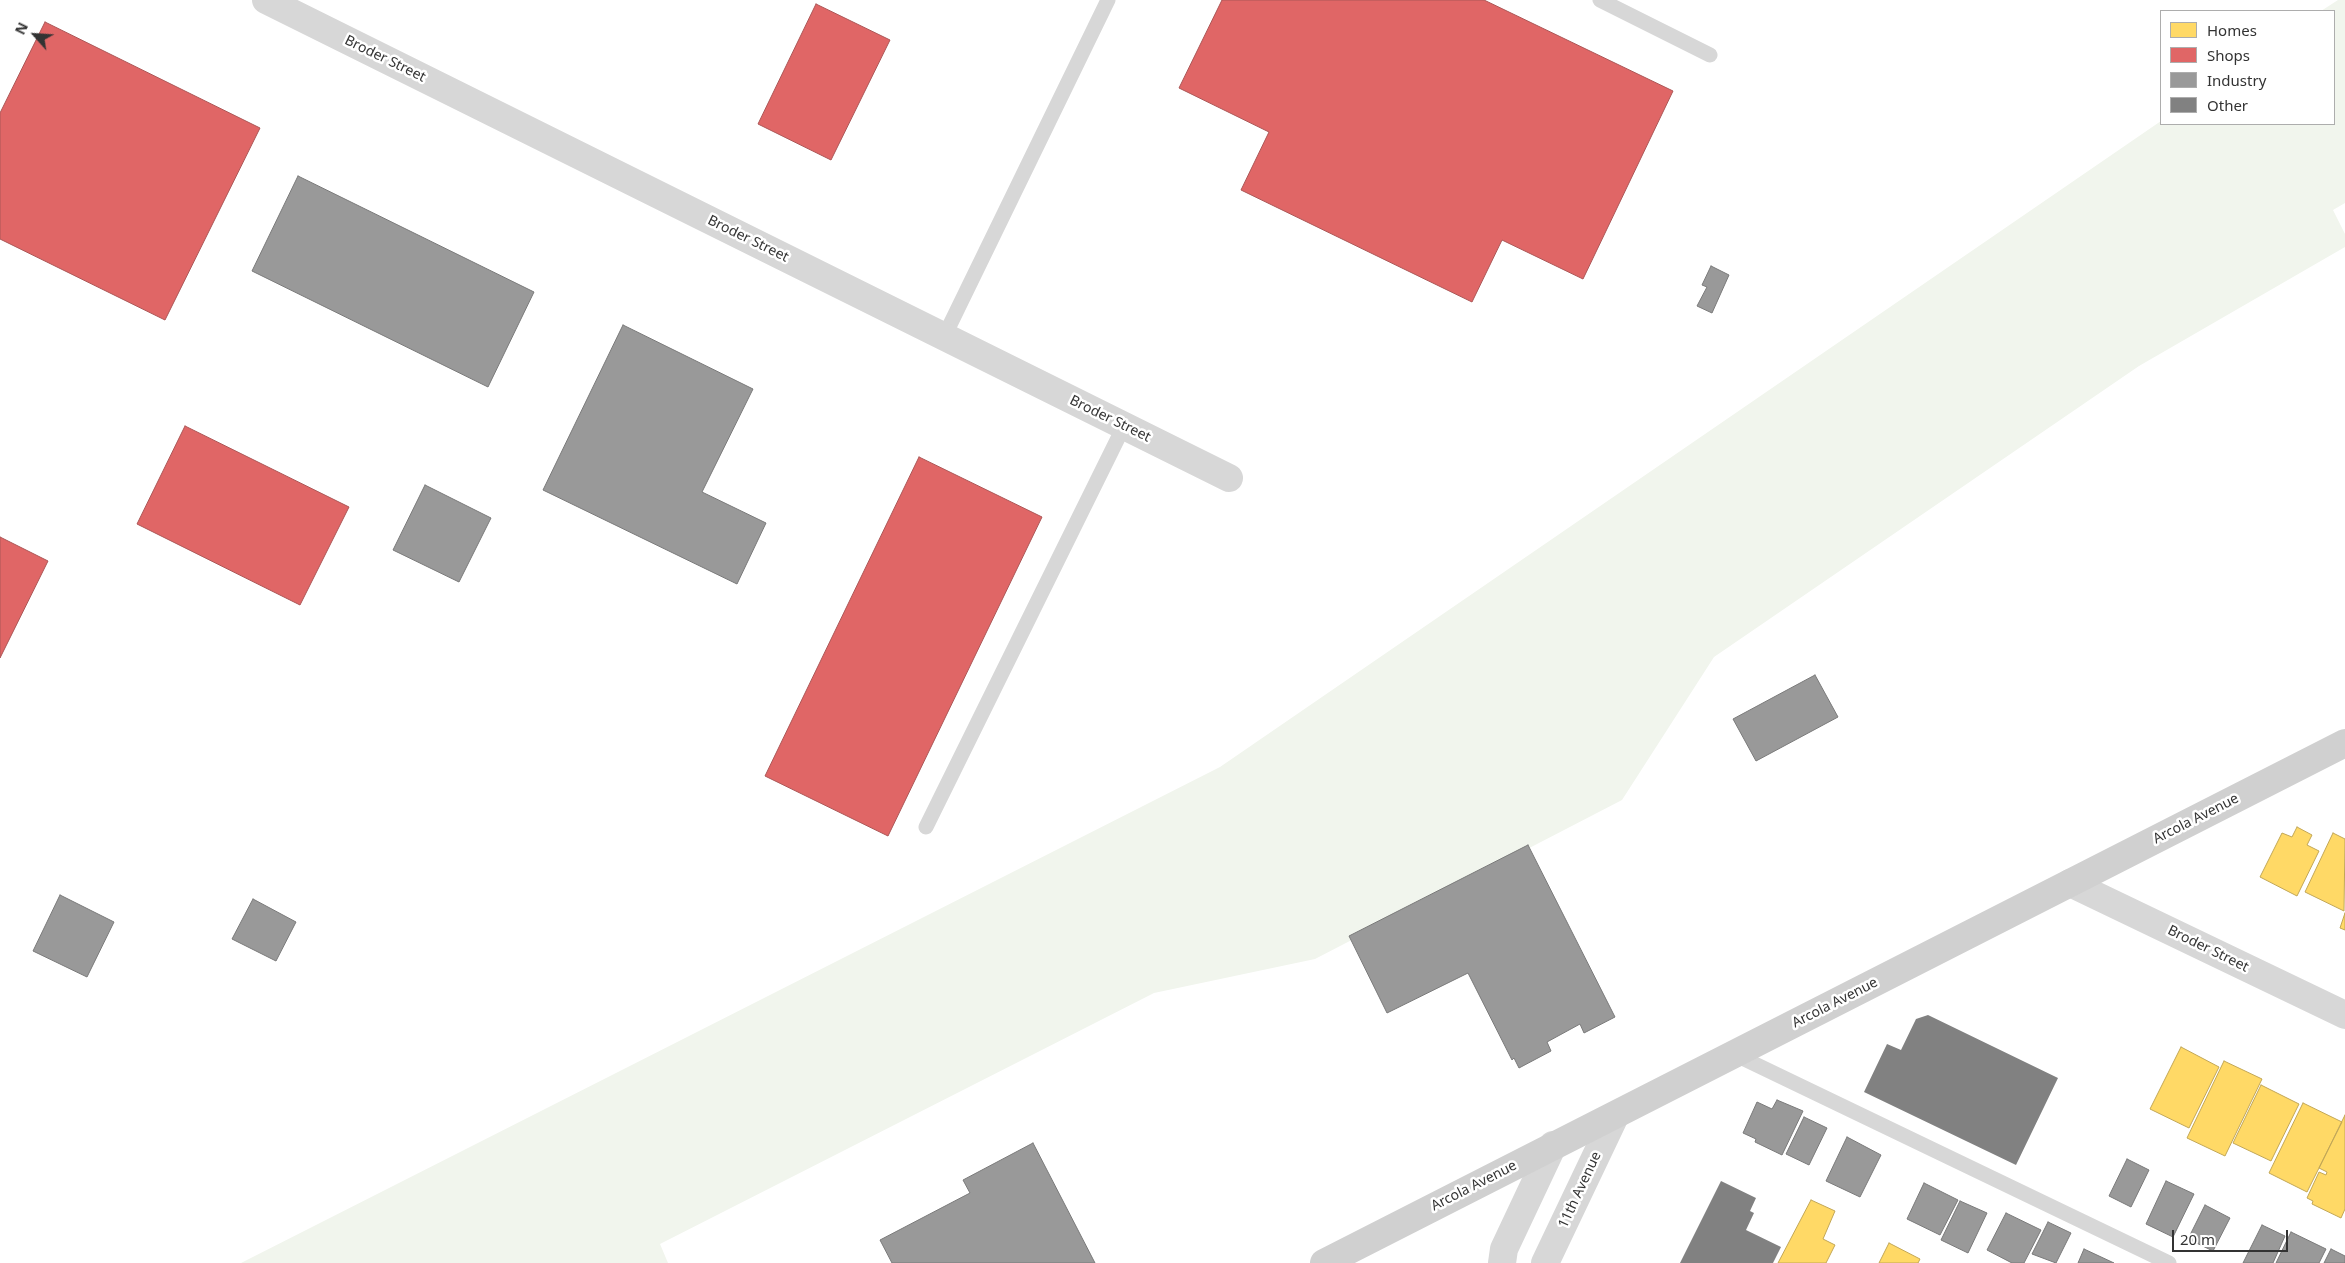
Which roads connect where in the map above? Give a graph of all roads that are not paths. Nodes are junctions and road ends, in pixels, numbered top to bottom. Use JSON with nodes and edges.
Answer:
{"nodes":[{"id":1,"x":266,"y":0,"type":"edge"},
{"id":2,"x":1108,"y":0,"type":"edge"},
{"id":3,"x":1600,"y":0,"type":"edge"},
{"id":4,"x":1710,"y":55,"type":"dead end"},
{"id":5,"x":944,"y":337,"type":"junction"},
{"id":6,"x":1124,"y":426,"type":"junction"},
{"id":7,"x":1229,"y":478,"type":"dead end"},
{"id":8,"x":2345,"y":743,"type":"edge"},
{"id":9,"x":926,"y":827,"type":"dead end"},
{"id":10,"x":2070,"y":883,"type":"junction"},
{"id":11,"x":2345,"y":1015,"type":"edge"},
{"id":12,"x":1734,"y":1054,"type":"junction"},
{"id":13,"x":1615,"y":1116,"type":"junction"},
{"id":14,"x":1553,"y":1145,"type":"junction"},
{"id":15,"x":1324,"y":1263,"type":"edge"},
{"id":16,"x":1502,"y":1263,"type":"edge"},
{"id":17,"x":1545,"y":1263,"type":"edge"},
{"id":18,"x":2169,"y":1263,"type":"edge"}],
"edges":[{"from":1,"to":5,"type":"street","name":"Broder Street"},
{"from":2,"to":5,"type":"lane"},
{"from":3,"to":4,"type":"lane"},
{"from":5,"to":6,"type":"street","name":"Broder Street"},
{"from":6,"to":7,"type":"street","name":"Broder Street"},
{"from":6,"to":9,"type":"lane"},
{"from":8,"to":10,"type":"main road","name":"Arcola Avenue"},
{"from":10,"to":11,"type":"street","name":"Broder Street"},
{"from":10,"to":12,"type":"main road","name":"Arcola Avenue"},
{"from":12,"to":13,"type":"main road","name":"Arcola Avenue"},
{"from":12,"to":18,"type":"lane"},
{"from":13,"to":14,"type":"main road","name":"Arcola Avenue"},
{"from":13,"to":17,"type":"street","name":"11th Avenue"},
{"from":14,"to":15,"type":"main road","name":"Arcola Avenue"},
{"from":14,"to":16,"type":"street"}]}
